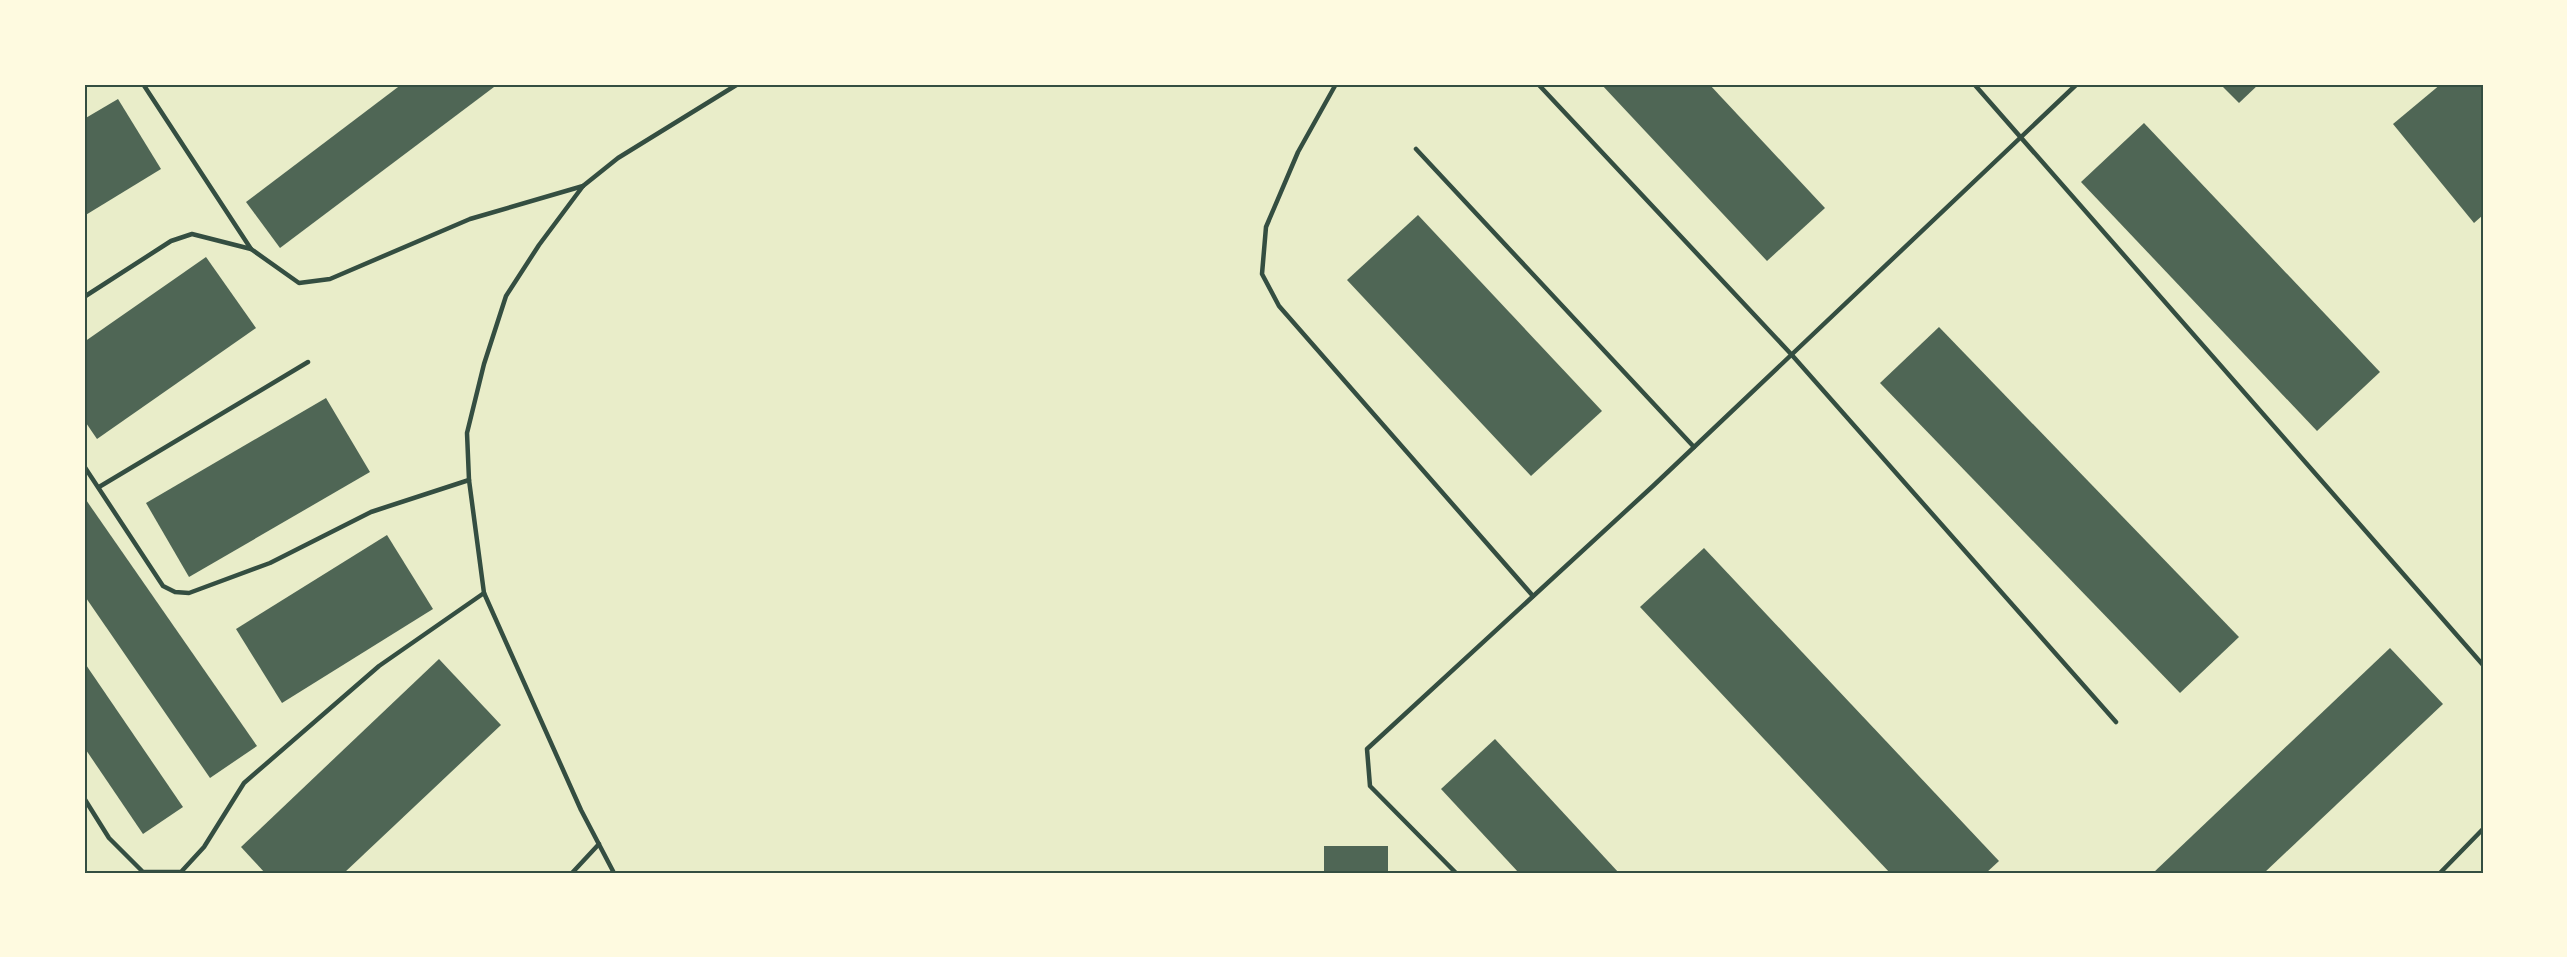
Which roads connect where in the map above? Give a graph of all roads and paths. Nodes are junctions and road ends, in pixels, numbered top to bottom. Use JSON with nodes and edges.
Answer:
{"nodes":[{"id":1,"x":143,"y":84,"type":"edge"},
{"id":2,"x":738,"y":84,"type":"edge"},
{"id":3,"x":1336,"y":84,"type":"edge"},
{"id":4,"x":1538,"y":84,"type":"edge"},
{"id":5,"x":1974,"y":84,"type":"edge"},
{"id":6,"x":2077,"y":84,"type":"edge"},
{"id":7,"x":2020,"y":137,"type":"junction"},
{"id":8,"x":1416,"y":149,"type":"dead end"},
{"id":9,"x":583,"y":186,"type":"junction"},
{"id":10,"x":251,"y":249,"type":"junction"},
{"id":11,"x":84,"y":297,"type":"edge"},
{"id":12,"x":1791,"y":354,"type":"junction"},
{"id":13,"x":308,"y":362,"type":"dead end"},
{"id":14,"x":1694,"y":447,"type":"junction"},
{"id":15,"x":84,"y":466,"type":"edge"},
{"id":16,"x":469,"y":480,"type":"junction"},
{"id":17,"x":99,"y":487,"type":"junction"},
{"id":18,"x":484,"y":593,"type":"junction"},
{"id":19,"x":1533,"y":596,"type":"junction"},
{"id":20,"x":2483,"y":665,"type":"edge"},
{"id":21,"x":2116,"y":722,"type":"dead end"},
{"id":22,"x":84,"y":798,"type":"edge"},
{"id":23,"x":2483,"y":829,"type":"edge"},
{"id":24,"x":599,"y":844,"type":"junction"},
{"id":25,"x":572,"y":873,"type":"edge"},
{"id":26,"x":614,"y":873,"type":"edge"},
{"id":27,"x":1456,"y":873,"type":"edge"},
{"id":28,"x":2440,"y":873,"type":"edge"}],
"edges":[{"from":1,"to":10,"type":"lane"},
{"from":2,"to":9,"type":"lane"},
{"from":3,"to":19,"type":"lane"},
{"from":4,"to":12,"type":"lane"},
{"from":5,"to":7,"type":"lane"},
{"from":6,"to":7,"type":"lane"},
{"from":7,"to":12,"type":"lane"},
{"from":7,"to":20,"type":"lane"},
{"from":8,"to":14,"type":"lane"},
{"from":9,"to":10,"type":"lane"},
{"from":9,"to":16,"type":"lane"},
{"from":10,"to":11,"type":"lane"},
{"from":12,"to":14,"type":"lane"},
{"from":12,"to":21,"type":"lane"},
{"from":13,"to":17,"type":"lane"},
{"from":14,"to":19,"type":"lane"},
{"from":15,"to":17,"type":"lane"},
{"from":16,"to":17,"type":"lane"},
{"from":16,"to":18,"type":"lane"},
{"from":18,"to":22,"type":"lane"},
{"from":18,"to":24,"type":"lane"},
{"from":19,"to":27,"type":"lane"},
{"from":23,"to":28,"type":"lane"},
{"from":24,"to":25,"type":"lane"},
{"from":24,"to":26,"type":"lane"}]}
